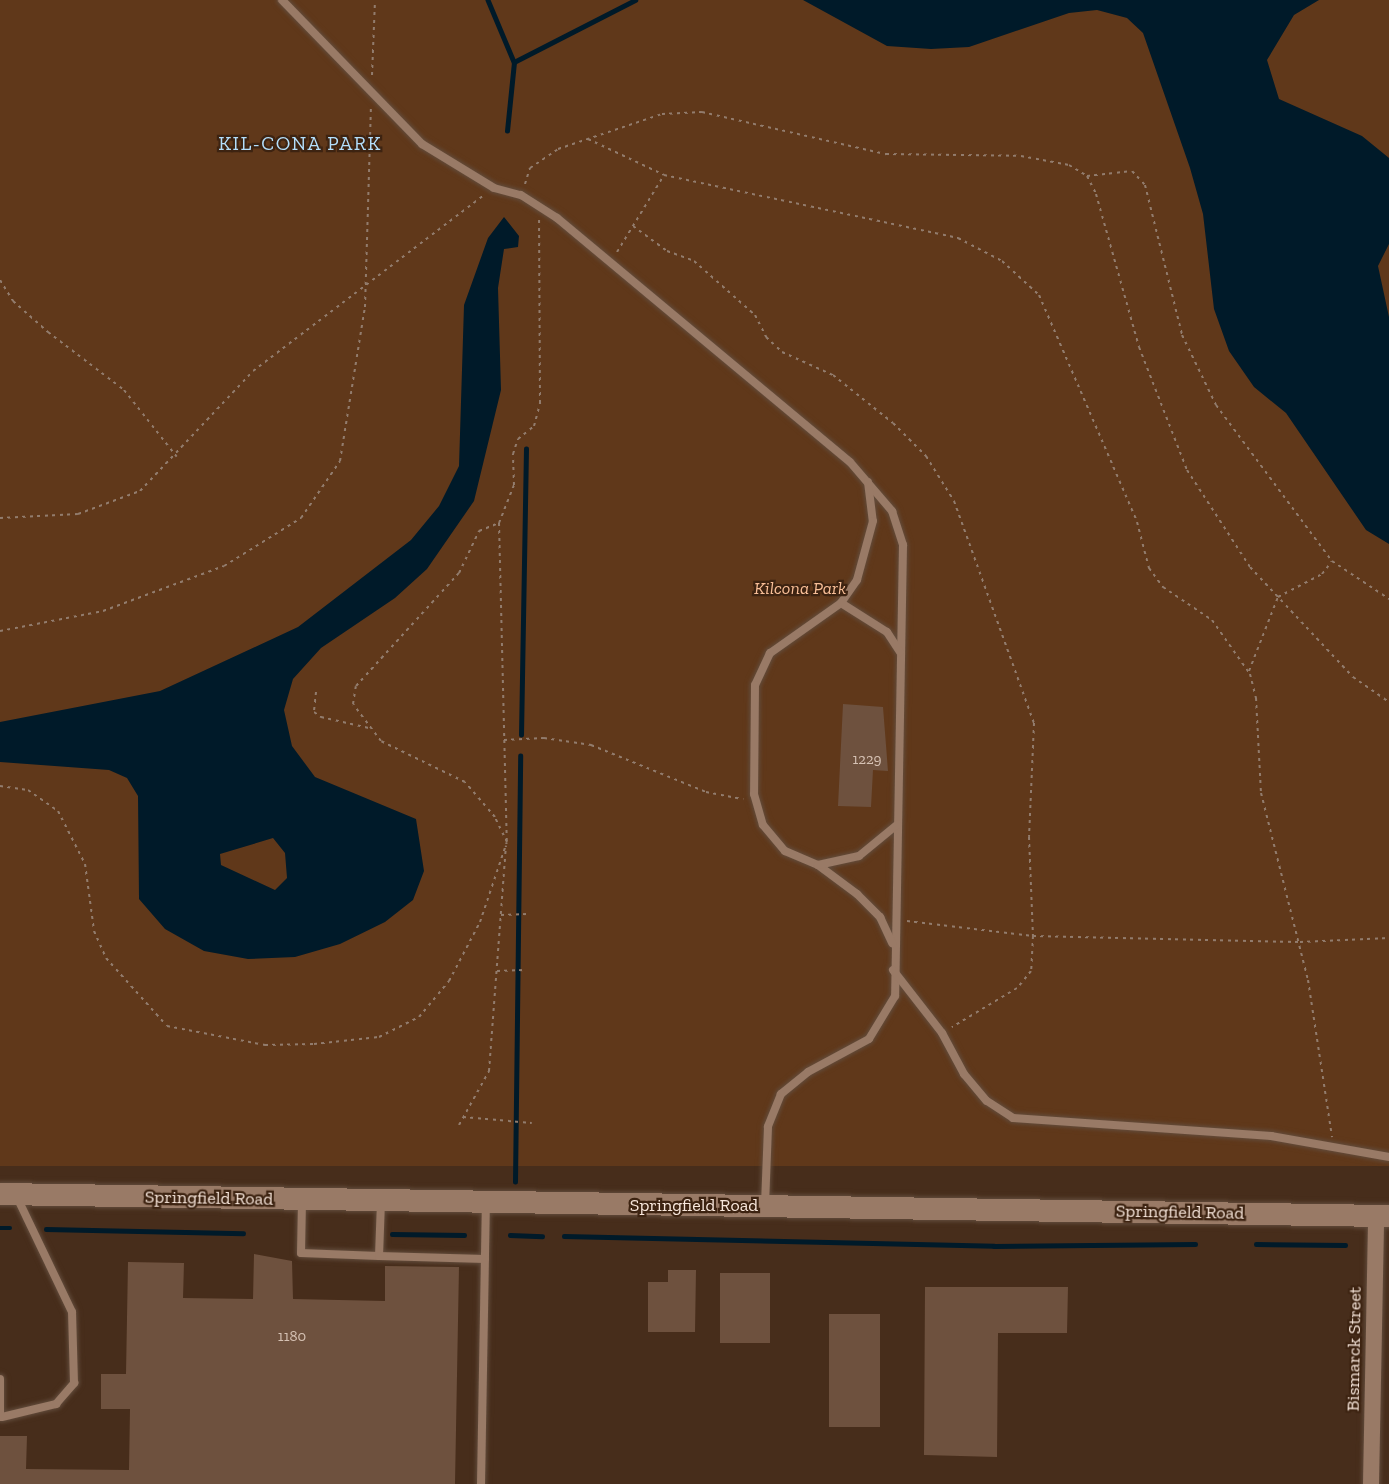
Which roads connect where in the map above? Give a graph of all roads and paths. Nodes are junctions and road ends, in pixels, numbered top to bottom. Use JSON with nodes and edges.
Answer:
{"nodes":[{"id":1,"x":282,"y":0,"type":"edge"},
{"id":2,"x":375,"y":0,"type":"edge"},
{"id":3,"x":371,"y":94,"type":"junction"},
{"id":4,"x":588,"y":139,"type":"junction"},
{"id":5,"x":664,"y":175,"type":"junction"},
{"id":6,"x":1087,"y":176,"type":"junction"},
{"id":7,"x":494,"y":188,"type":"junction"},
{"id":8,"x":521,"y":195,"type":"junction"},
{"id":9,"x":538,"y":206,"type":"junction"},
{"id":10,"x":633,"y":226,"type":"junction"},
{"id":11,"x":610,"y":262,"type":"junction"},
{"id":12,"x":0,"y":280,"type":"edge"},
{"id":13,"x":366,"y":284,"type":"junction"},
{"id":14,"x":177,"y":457,"type":"junction"},
{"id":15,"x":868,"y":481,"type":"junction"},
{"id":16,"x":0,"y":518,"type":"edge"},
{"id":17,"x":499,"y":523,"type":"junction"},
{"id":18,"x":1332,"y":561,"type":"junction"},
{"id":19,"x":1278,"y":597,"type":"junction"},
{"id":20,"x":1389,"y":598,"type":"edge"},
{"id":21,"x":841,"y":603,"type":"junction"},
{"id":22,"x":0,"y":631,"type":"edge"},
{"id":23,"x":900,"y":652,"type":"junction"},
{"id":24,"x":1249,"y":671,"type":"junction"},
{"id":25,"x":316,"y":692,"type":"dead end"},
{"id":26,"x":1389,"y":702,"type":"edge"},
{"id":27,"x":369,"y":728,"type":"junction"},
{"id":28,"x":504,"y":740,"type":"junction"},
{"id":29,"x":0,"y":786,"type":"edge"},
{"id":30,"x":756,"y":801,"type":"junction"},
{"id":31,"x":898,"y":824,"type":"junction"},
{"id":32,"x":507,"y":842,"type":"junction"},
{"id":33,"x":818,"y":865,"type":"junction"},
{"id":34,"x":527,"y":914,"type":"dead end"},
{"id":35,"x":501,"y":915,"type":"junction"},
{"id":36,"x":894,"y":919,"type":"junction"},
{"id":37,"x":1033,"y":936,"type":"junction"},
{"id":38,"x":1389,"y":938,"type":"edge"},
{"id":39,"x":1300,"y":942,"type":"junction"},
{"id":40,"x":893,"y":946,"type":"junction"},
{"id":41,"x":497,"y":970,"type":"junction"},
{"id":42,"x":527,"y":970,"type":"dead end"},
{"id":43,"x":893,"y":970,"type":"junction"},
{"id":44,"x":942,"y":1033,"type":"junction"},
{"id":45,"x":463,"y":1117,"type":"junction"},
{"id":46,"x":532,"y":1123,"type":"dead end"},
{"id":47,"x":459,"y":1125,"type":"dead end"},
{"id":48,"x":1334,"y":1148,"type":"junction"},
{"id":49,"x":1389,"y":1157,"type":"edge"},
{"id":50,"x":8,"y":1194,"type":"edge"},
{"id":51,"x":302,"y":1200,"type":"junction"},
{"id":52,"x":381,"y":1201,"type":"junction"},
{"id":53,"x":486,"y":1203,"type":"junction"},
{"id":54,"x":765,"y":1205,"type":"junction"},
{"id":55,"x":1382,"y":1216,"type":"edge"},
{"id":56,"x":379,"y":1256,"type":"junction"},
{"id":57,"x":485,"y":1259,"type":"junction"},
{"id":58,"x":0,"y":1379,"type":"edge"},
{"id":59,"x":1,"y":1417,"type":"edge"},
{"id":60,"x":481,"y":1484,"type":"edge"},
{"id":61,"x":1371,"y":1484,"type":"edge"}],
"edges":[{"from":1,"to":3,"type":"lane"},
{"from":2,"to":3,"type":"path"},
{"from":3,"to":7,"type":"lane"},
{"from":3,"to":13,"type":"path"},
{"from":4,"to":5,"type":"path"},
{"from":4,"to":6,"type":"path"},
{"from":4,"to":8,"type":"path"},
{"from":5,"to":10,"type":"path"},
{"from":5,"to":24,"type":"path"},
{"from":6,"to":18,"type":"path"},
{"from":6,"to":19,"type":"path"},
{"from":7,"to":8,"type":"lane"},
{"from":7,"to":13,"type":"path"},
{"from":8,"to":9,"type":"lane"},
{"from":9,"to":11,"type":"lane"},
{"from":9,"to":17,"type":"path"},
{"from":10,"to":11,"type":"path"},
{"from":10,"to":37,"type":"path"},
{"from":11,"to":15,"type":"lane"},
{"from":12,"to":14,"type":"path"},
{"from":13,"to":14,"type":"path"},
{"from":13,"to":22,"type":"path"},
{"from":14,"to":16,"type":"path"},
{"from":15,"to":21,"type":"lane"},
{"from":15,"to":23,"type":"lane"},
{"from":17,"to":27,"type":"path"},
{"from":17,"to":28,"type":"path"},
{"from":18,"to":19,"type":"path"},
{"from":18,"to":20,"type":"path"},
{"from":19,"to":24,"type":"path"},
{"from":19,"to":26,"type":"path"},
{"from":21,"to":23,"type":"lane"},
{"from":21,"to":30,"type":"lane"},
{"from":23,"to":31,"type":"lane"},
{"from":24,"to":39,"type":"path"},
{"from":25,"to":27,"type":"path"},
{"from":27,"to":32,"type":"path"},
{"from":28,"to":30,"type":"path"},
{"from":28,"to":32,"type":"path"},
{"from":29,"to":32,"type":"path"},
{"from":30,"to":33,"type":"lane"},
{"from":31,"to":33,"type":"lane"},
{"from":31,"to":36,"type":"lane"},
{"from":32,"to":35,"type":"path"},
{"from":33,"to":40,"type":"lane"},
{"from":34,"to":35,"type":"path"},
{"from":35,"to":41,"type":"path"},
{"from":36,"to":37,"type":"path"},
{"from":36,"to":40,"type":"lane"},
{"from":37,"to":39,"type":"path"},
{"from":37,"to":44,"type":"path"},
{"from":38,"to":39,"type":"path"},
{"from":39,"to":48,"type":"path"},
{"from":40,"to":43,"type":"lane"},
{"from":41,"to":42,"type":"path"},
{"from":41,"to":45,"type":"path"},
{"from":43,"to":44,"type":"lane"},
{"from":43,"to":54,"type":"lane"},
{"from":44,"to":48,"type":"lane"},
{"from":45,"to":46,"type":"path"},
{"from":45,"to":47,"type":"path"},
{"from":48,"to":49,"type":"lane"},
{"from":50,"to":51,"type":"street","name":"Springfield Road"},
{"from":50,"to":59,"type":"lane"},
{"from":51,"to":52,"type":"street","name":"Springfield Road"},
{"from":51,"to":56,"type":"lane"},
{"from":52,"to":53,"type":"street","name":"Springfield Road"},
{"from":52,"to":56,"type":"lane"},
{"from":53,"to":54,"type":"street","name":"Springfield Road"},
{"from":53,"to":57,"type":"lane"},
{"from":54,"to":55,"type":"street","name":"Springfield Road"},
{"from":55,"to":61,"type":"street","name":"Bismarck Street"},
{"from":56,"to":57,"type":"lane"},
{"from":57,"to":60,"type":"lane"},
{"from":58,"to":59,"type":"lane"}]}
